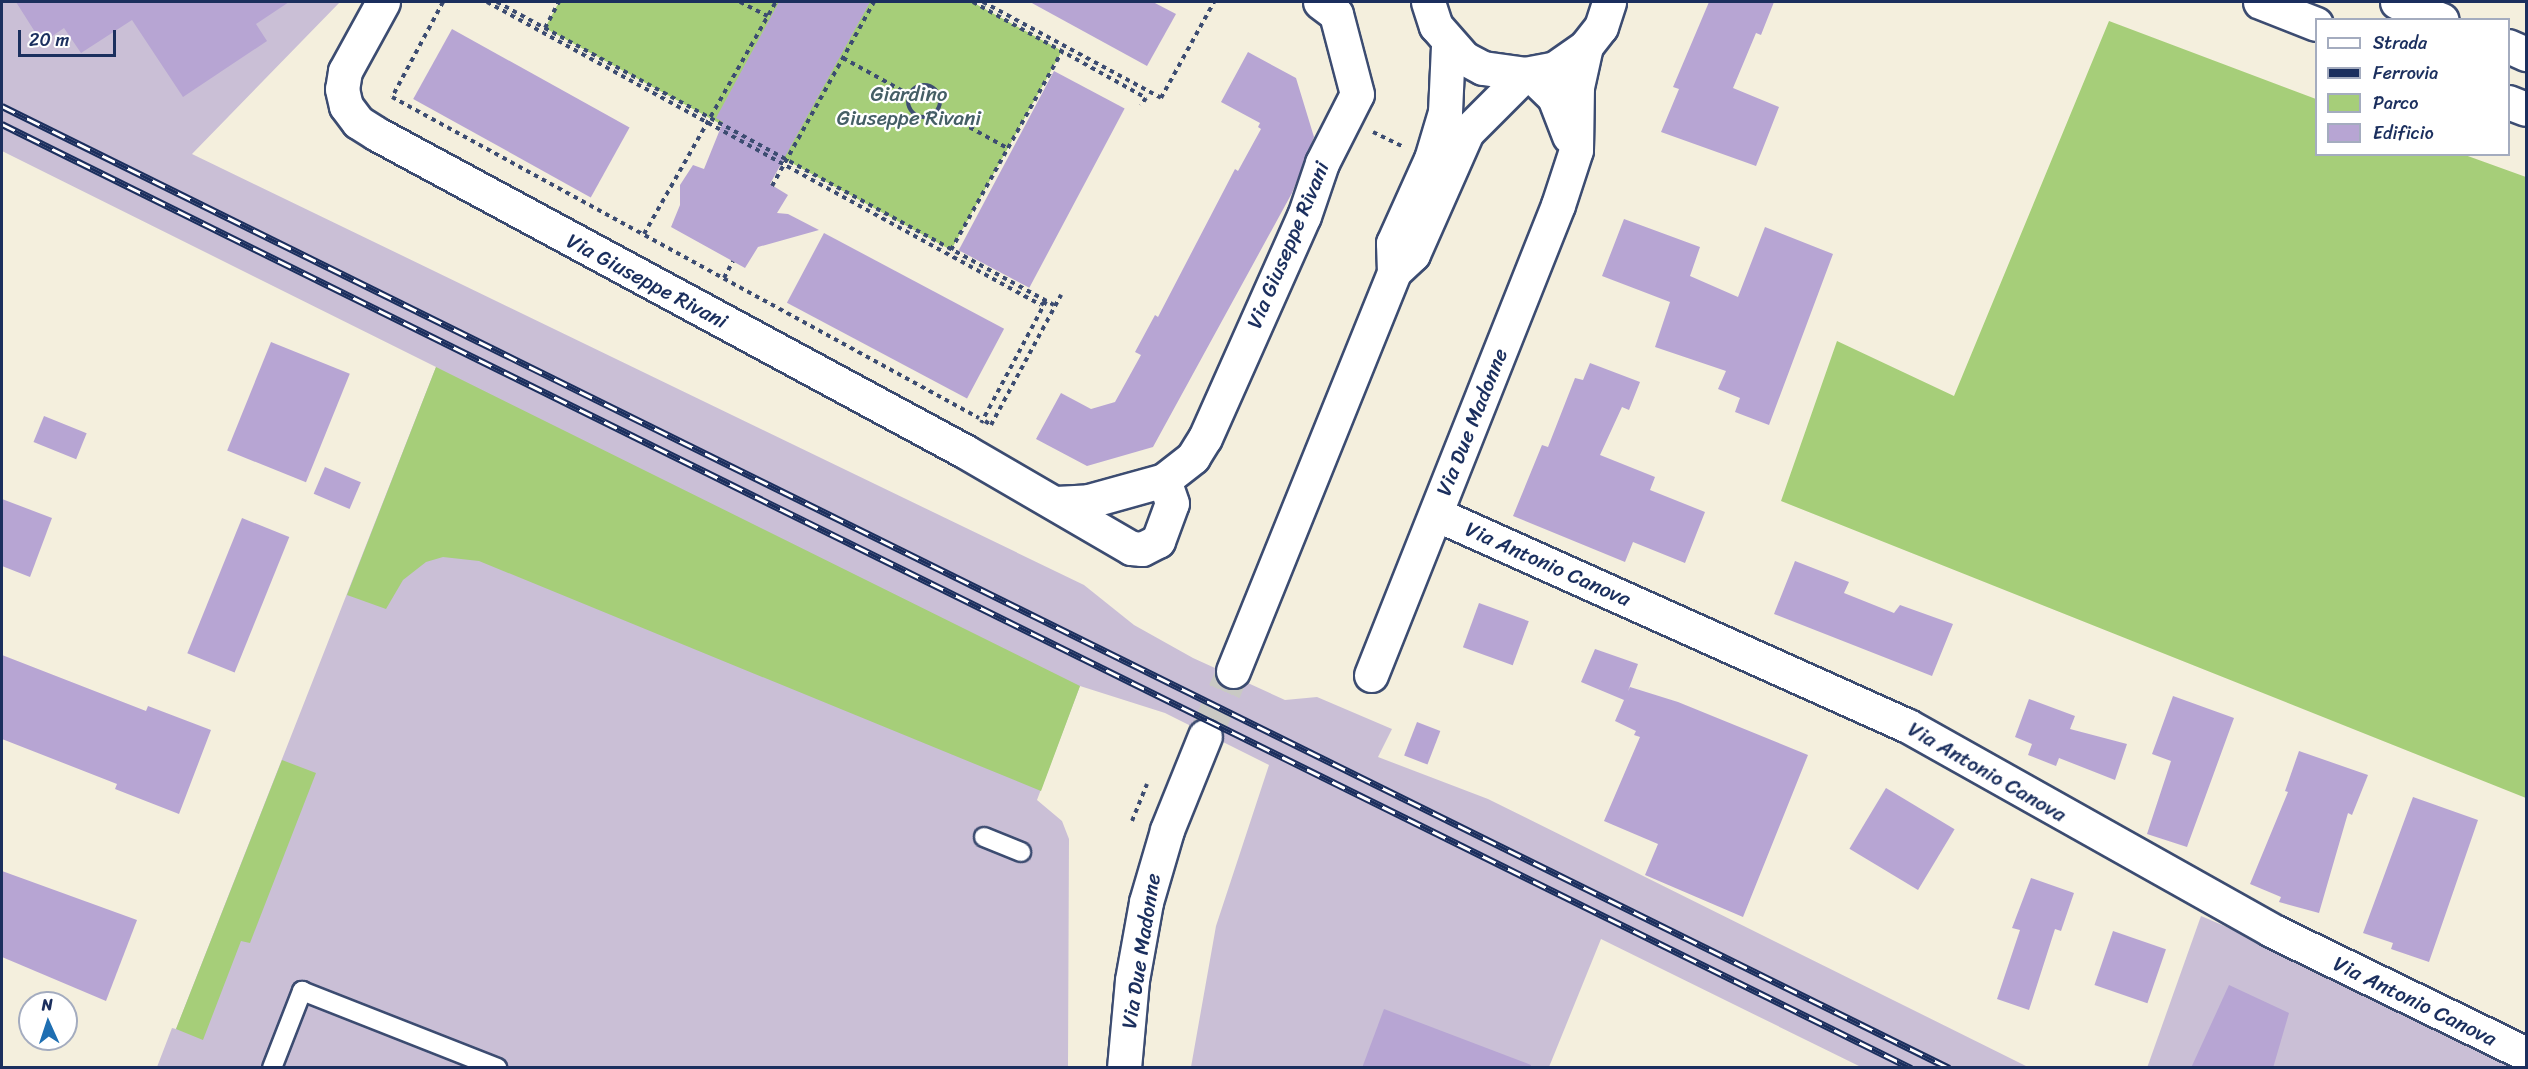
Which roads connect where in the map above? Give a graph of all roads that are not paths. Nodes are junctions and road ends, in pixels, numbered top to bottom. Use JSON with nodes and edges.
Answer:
{"nodes":[{"id":1,"x":383,"y":2,"type":"edge"},
{"id":2,"x":1320,"y":2,"type":"edge"},
{"id":3,"x":1428,"y":2,"type":"edge"},
{"id":4,"x":1609,"y":2,"type":"edge"},
{"id":5,"x":2260,"y":2,"type":"edge"},
{"id":6,"x":2397,"y":2,"type":"edge"},
{"id":7,"x":2437,"y":18,"type":"edge"},
{"id":8,"x":2315,"y":24,"type":"edge"},
{"id":9,"x":1448,"y":45,"type":"junction"},
{"id":10,"x":1586,"y":46,"type":"junction"},
{"id":11,"x":2510,"y":47,"type":"edge"},
{"id":12,"x":2526,"y":54,"type":"edge"},
{"id":13,"x":1528,"y":74,"type":"junction"},
{"id":14,"x":2510,"y":103,"type":"edge"},
{"id":15,"x":2526,"y":109,"type":"edge"},
{"id":16,"x":1570,"y":168,"type":"junction"},
{"id":17,"x":1394,"y":272,"type":"junction"},
{"id":18,"x":1164,"y":480,"type":"junction"},
{"id":19,"x":1056,"y":503,"type":"junction"},
{"id":20,"x":1436,"y":514,"type":"junction"},
{"id":21,"x":1233,"y":671,"type":"tunnel mouth"},
{"id":22,"x":1371,"y":675,"type":"dead end"},
{"id":23,"x":1205,"y":736,"type":"tunnel mouth"},
{"id":24,"x":984,"y":837,"type":"dead end"},
{"id":25,"x":1021,"y":852,"type":"dead end"},
{"id":26,"x":2526,"y":1054,"type":"edge"},
{"id":27,"x":272,"y":1068,"type":"edge"},
{"id":28,"x":497,"y":1068,"type":"edge"},
{"id":29,"x":1124,"y":1068,"type":"edge"}],
"edges":[{"from":1,"to":19,"type":"main road","name":"Via Giuseppe Rivani"},
{"from":2,"to":18,"type":"main road","name":"Via Giuseppe Rivani"},
{"from":3,"to":9,"type":"main road"},
{"from":4,"to":10,"type":"main road"},
{"from":5,"to":8,"type":"main road"},
{"from":6,"to":7,"type":"main road"},
{"from":9,"to":13,"type":"main road"},
{"from":9,"to":17,"type":"main road"},
{"from":10,"to":13,"type":"main road"},
{"from":10,"to":16,"type":"main road","name":"Via Due Madonne"},
{"from":11,"to":12,"type":"main road"},
{"from":13,"to":16,"type":"main road","name":"Via Due Madonne"},
{"from":13,"to":17,"type":"main road"},
{"from":14,"to":15,"type":"main road"},
{"from":16,"to":20,"type":"main road","name":"Via Due Madonne"},
{"from":17,"to":21,"type":"main road"},
{"from":18,"to":19,"type":"main road","name":"Via Giuseppe Rivani"},
{"from":18,"to":19,"type":"main road","name":"Via Giuseppe Rivani"},
{"from":20,"to":22,"type":"main road","name":"Via Due Madonne"},
{"from":20,"to":26,"type":"main road","name":"Via Antonio Canova"},
{"from":23,"to":29,"type":"main road","name":"Via Due Madonne"},
{"from":24,"to":25,"type":"lane"},
{"from":27,"to":28,"type":"lane"}]}
